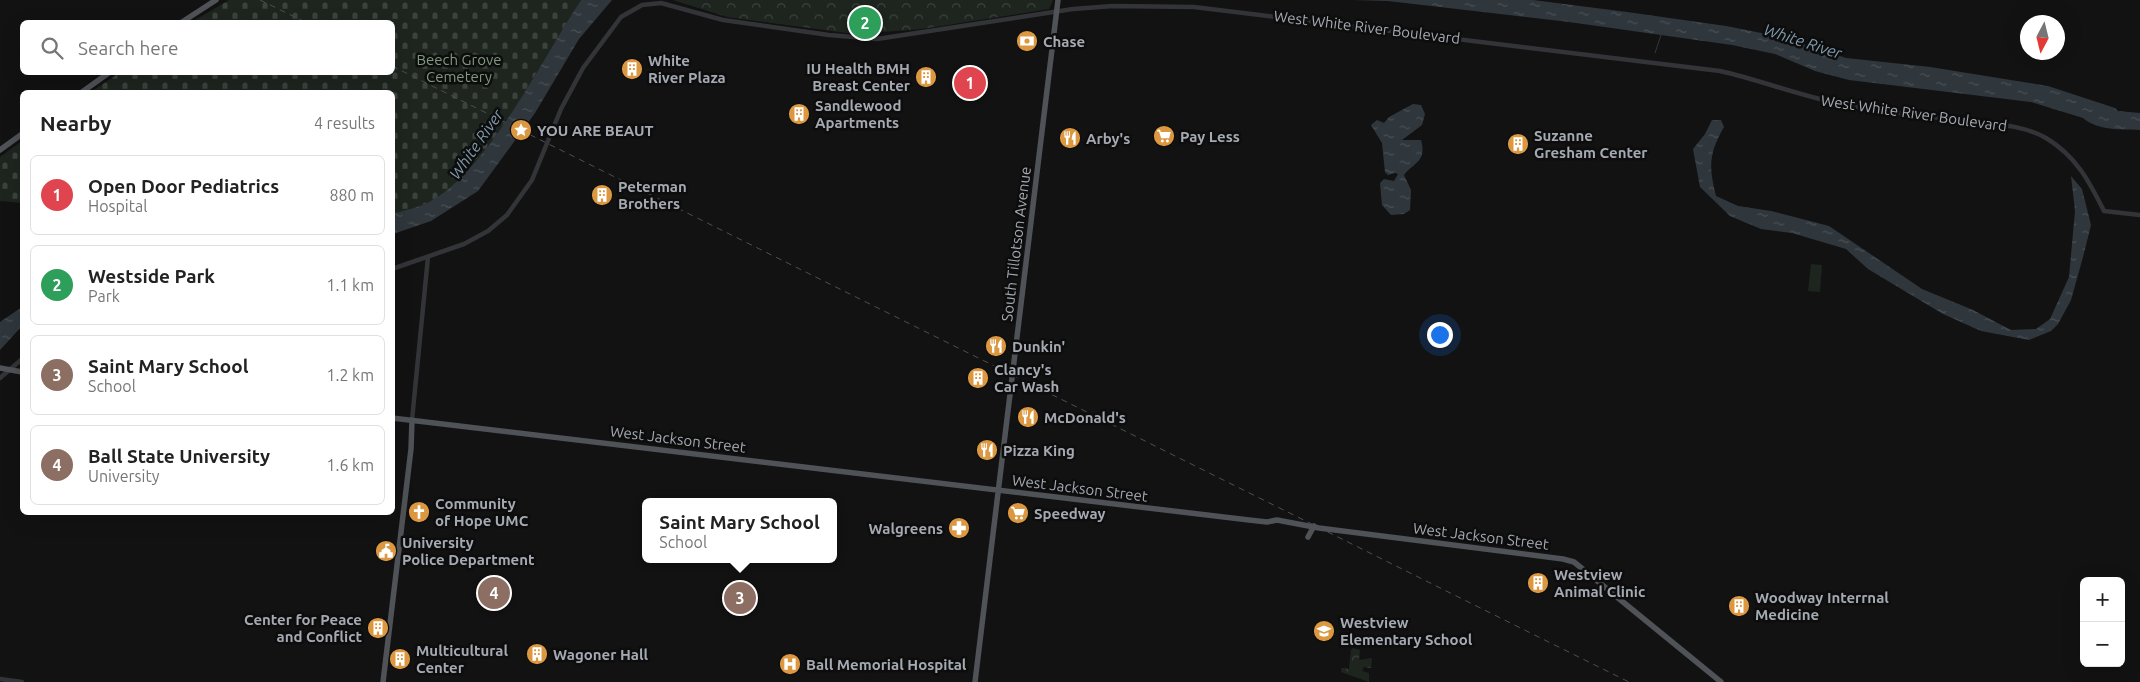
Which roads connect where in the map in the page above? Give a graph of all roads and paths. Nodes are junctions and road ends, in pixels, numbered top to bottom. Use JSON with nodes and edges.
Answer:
{"nodes":[{"id":1,"x":216,"y":0,"type":"edge"},
{"id":2,"x":1058,"y":0,"type":"edge"},
{"id":3,"x":1057,"y":11,"type":"junction"},
{"id":4,"x":185,"y":20,"type":"edge"},
{"id":5,"x":106,"y":75,"type":"edge"},
{"id":6,"x":85,"y":90,"type":"edge"},
{"id":7,"x":20,"y":135,"type":"edge"},
{"id":8,"x":0,"y":150,"type":"edge"},
{"id":9,"x":2140,"y":215,"type":"edge"},
{"id":10,"x":428,"y":257,"type":"junction"},
{"id":11,"x":395,"y":268,"type":"edge"},
{"id":12,"x":20,"y":361,"type":"edge"},
{"id":13,"x":0,"y":368,"type":"edge"},
{"id":14,"x":9,"y":370,"type":"junction"},
{"id":15,"x":20,"y":372,"type":"edge"},
{"id":16,"x":0,"y":378,"type":"edge"},
{"id":17,"x":395,"y":418,"type":"edge"},
{"id":18,"x":412,"y":420,"type":"junction"},
{"id":19,"x":1000,"y":491,"type":"junction"},
{"id":20,"x":1314,"y":526,"type":"junction"},
{"id":21,"x":1308,"y":537,"type":"dead end"},
{"id":22,"x":0,"y":678,"type":"edge"},
{"id":23,"x":22,"y":682,"type":"edge"},
{"id":24,"x":384,"y":682,"type":"edge"},
{"id":25,"x":976,"y":682,"type":"edge"},
{"id":26,"x":1721,"y":682,"type":"edge"}],
"edges":[{"from":1,"to":4,"type":"main road"},
{"from":2,"to":3,"type":"main road","name":"South Tillotson Avenue"},
{"from":3,"to":9,"type":"street","name":"West White River Boulevard"},
{"from":3,"to":10,"type":"street","name":"West White River Boulevard"},
{"from":3,"to":19,"type":"main road","name":"South Tillotson Avenue"},
{"from":5,"to":6,"type":"main road"},
{"from":7,"to":8,"type":"main road"},
{"from":10,"to":11,"type":"street","name":"West White River Boulevard"},
{"from":10,"to":18,"type":"street"},
{"from":12,"to":14,"type":"street"},
{"from":13,"to":14,"type":"main road"},
{"from":14,"to":15,"type":"main road"},
{"from":14,"to":16,"type":"street"},
{"from":17,"to":18,"type":"main road","name":"West Jackson Street"},
{"from":18,"to":19,"type":"main road","name":"West Jackson Street"},
{"from":18,"to":24,"type":"main road"},
{"from":19,"to":20,"type":"main road","name":"West Jackson Street"},
{"from":19,"to":25,"type":"main road","name":"South Tillotson Avenue"},
{"from":20,"to":21,"type":"main road"},
{"from":20,"to":26,"type":"main road","name":"West Jackson Street"},
{"from":22,"to":23,"type":"street"}]}
